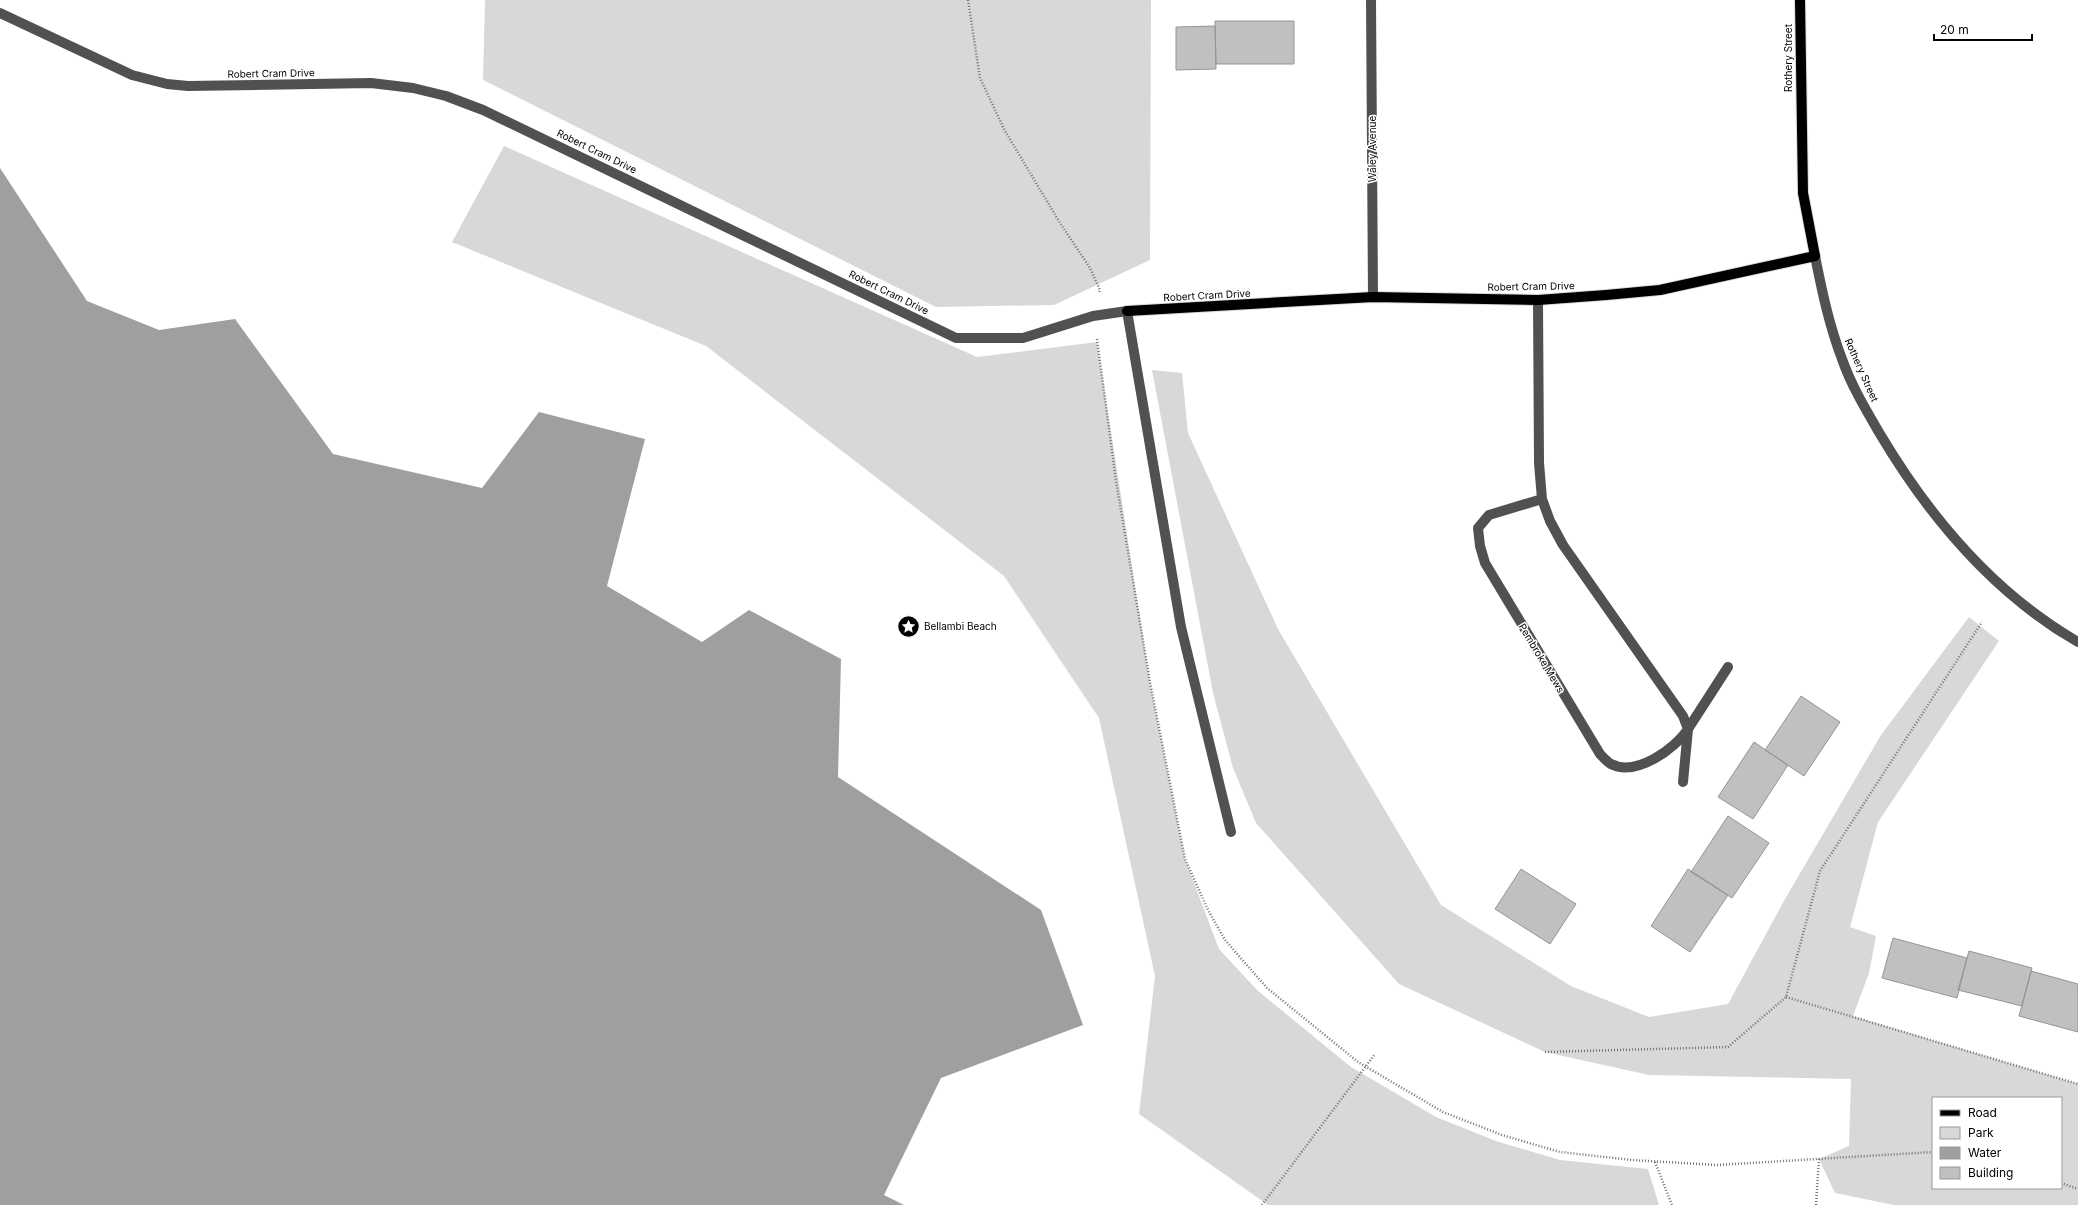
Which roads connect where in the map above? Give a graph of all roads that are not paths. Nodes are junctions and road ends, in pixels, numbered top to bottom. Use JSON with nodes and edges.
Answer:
{"nodes":[{"id":1,"x":1371,"y":0,"type":"edge"},
{"id":2,"x":1800,"y":0,"type":"edge"},
{"id":3,"x":0,"y":13,"type":"edge"},
{"id":4,"x":1814,"y":256,"type":"junction"},
{"id":5,"x":1373,"y":297,"type":"junction"},
{"id":6,"x":1538,"y":300,"type":"junction"},
{"id":7,"x":1127,"y":311,"type":"junction"},
{"id":8,"x":1542,"y":499,"type":"junction"},
{"id":9,"x":2078,"y":642,"type":"edge"},
{"id":10,"x":1728,"y":666,"type":"dead end"},
{"id":11,"x":1688,"y":729,"type":"junction"},
{"id":12,"x":1683,"y":782,"type":"dead end"},
{"id":13,"x":1231,"y":832,"type":"dead end"}],
"edges":[{"from":1,"to":5,"type":"street","name":"Waley Avenue"},
{"from":2,"to":4,"type":"main road","name":"Rothery Street"},
{"from":3,"to":7,"type":"street","name":"Robert Cram Drive"},
{"from":4,"to":6,"type":"main road","name":"Robert Cram Drive"},
{"from":4,"to":9,"type":"street","name":"Rothery Street"},
{"from":5,"to":6,"type":"main road","name":"Robert Cram Drive"},
{"from":5,"to":7,"type":"main road","name":"Robert Cram Drive"},
{"from":6,"to":8,"type":"street"},
{"from":7,"to":13,"type":"street"},
{"from":8,"to":11,"type":"street"},
{"from":8,"to":11,"type":"street","name":"Pembroke Mews"},
{"from":10,"to":11,"type":"street","name":"Pembroke Mews"},
{"from":11,"to":12,"type":"street","name":"Pembroke Mews"}]}
